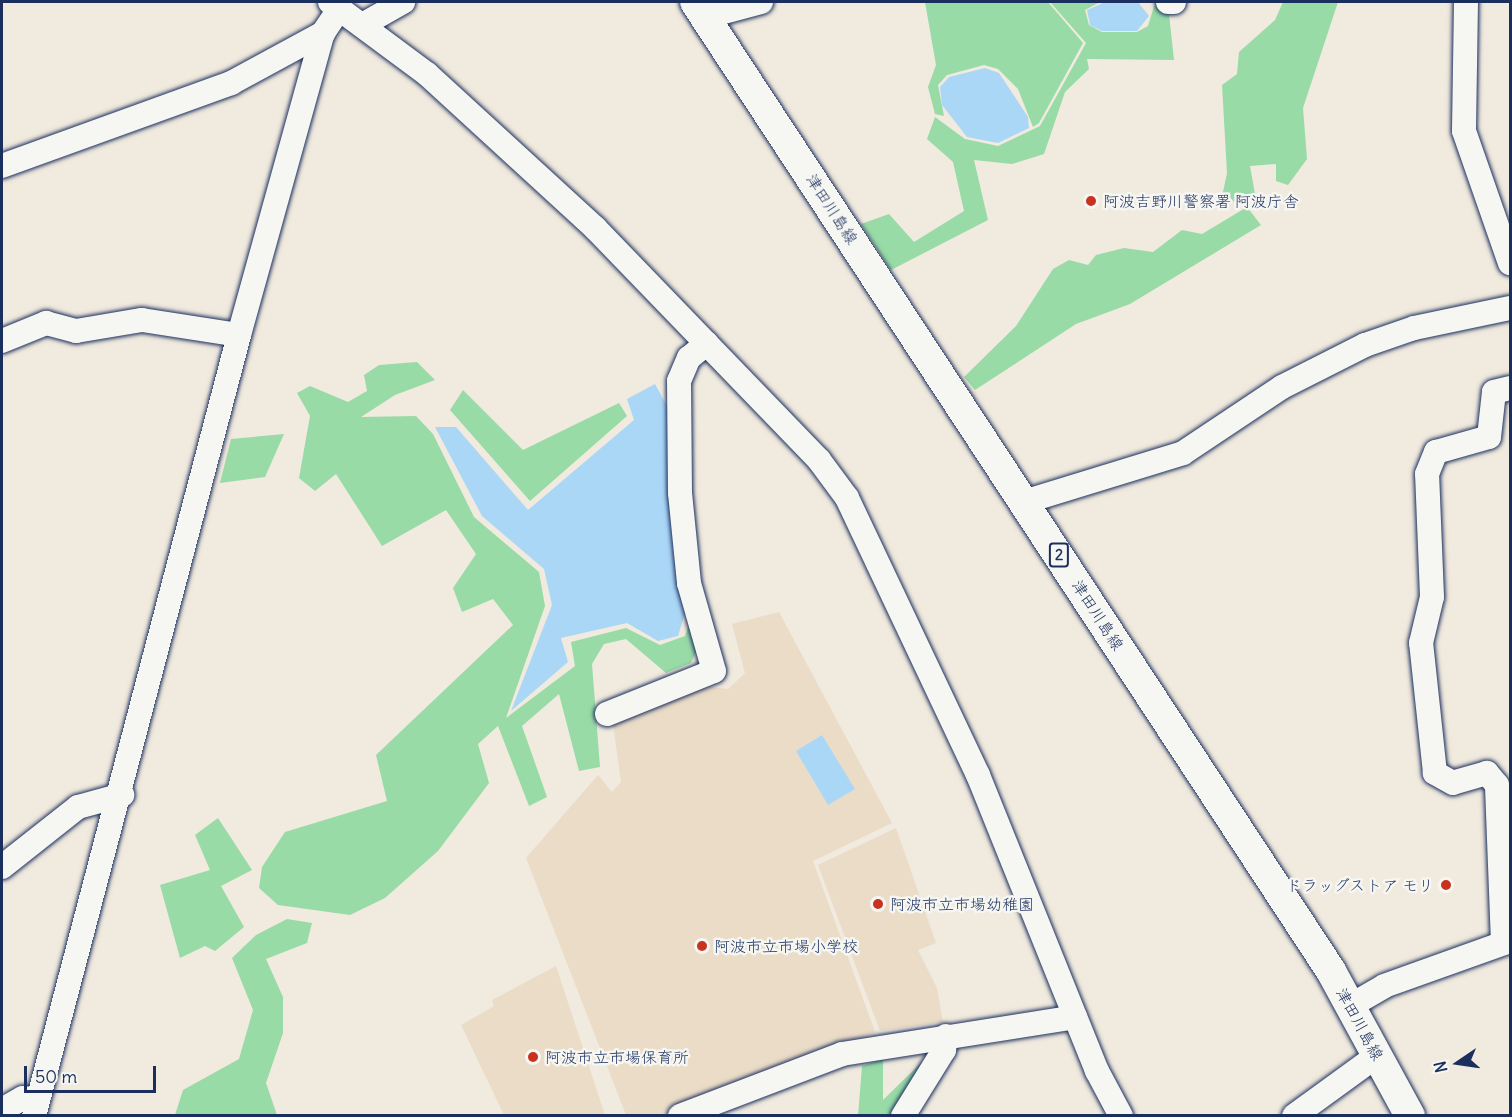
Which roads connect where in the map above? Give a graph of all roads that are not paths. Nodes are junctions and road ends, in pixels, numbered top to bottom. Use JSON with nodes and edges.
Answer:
{"nodes":[{"id":1,"x":403,"y":2,"type":"edge"},
{"id":2,"x":761,"y":2,"type":"edge"},
{"id":3,"x":1168,"y":2,"type":"edge"},
{"id":4,"x":1173,"y":2,"type":"edge"},
{"id":5,"x":1466,"y":2,"type":"edge"},
{"id":6,"x":335,"y":5,"type":"edge"},
{"id":7,"x":700,"y":9,"type":"edge"},
{"id":8,"x":364,"y":24,"type":"junction"},
{"id":9,"x":323,"y":33,"type":"junction"},
{"id":10,"x":2,"y":166,"type":"edge"},
{"id":11,"x":1510,"y":263,"type":"edge"},
{"id":12,"x":1510,"y":308,"type":"edge"},
{"id":13,"x":239,"y":335,"type":"junction"},
{"id":14,"x":2,"y":341,"type":"edge"},
{"id":15,"x":707,"y":343,"type":"junction"},
{"id":16,"x":1510,"y":388,"type":"edge"},
{"id":17,"x":1024,"y":502,"type":"junction"},
{"id":18,"x":607,"y":714,"type":"dead end"},
{"id":19,"x":122,"y":795,"type":"junction"},
{"id":20,"x":2,"y":867,"type":"edge"},
{"id":21,"x":1507,"y":942,"type":"edge"},
{"id":22,"x":1350,"y":1006,"type":"junction"},
{"id":23,"x":1075,"y":1017,"type":"junction"},
{"id":24,"x":946,"y":1036,"type":"junction"},
{"id":25,"x":1378,"y":1055,"type":"junction"},
{"id":26,"x":36,"y":1108,"type":"edge"},
{"id":27,"x":2,"y":1110,"type":"edge"},
{"id":28,"x":680,"y":1116,"type":"edge"},
{"id":29,"x":903,"y":1116,"type":"edge"},
{"id":30,"x":1121,"y":1116,"type":"edge"},
{"id":31,"x":1294,"y":1116,"type":"edge"},
{"id":32,"x":1410,"y":1116,"type":"edge"}],
"edges":[{"from":1,"to":8,"type":"street"},
{"from":2,"to":7,"type":"street"},
{"from":3,"to":4,"type":"street"},
{"from":5,"to":11,"type":"street"},
{"from":6,"to":8,"type":"street"},
{"from":6,"to":9,"type":"street"},
{"from":7,"to":17,"type":"main road","name":"津田川島線","number":"2"},
{"from":8,"to":15,"type":"street"},
{"from":9,"to":10,"type":"street"},
{"from":9,"to":13,"type":"street"},
{"from":12,"to":17,"type":"street"},
{"from":13,"to":14,"type":"street"},
{"from":13,"to":19,"type":"street"},
{"from":15,"to":18,"type":"street"},
{"from":15,"to":23,"type":"street"},
{"from":16,"to":21,"type":"street"},
{"from":17,"to":22,"type":"main road","name":"津田川島線","number":"2"},
{"from":19,"to":20,"type":"street"},
{"from":19,"to":26,"type":"street"},
{"from":21,"to":22,"type":"street"},
{"from":22,"to":25,"type":"main road","name":"津田川島線","number":"2"},
{"from":23,"to":24,"type":"street"},
{"from":23,"to":30,"type":"street"},
{"from":24,"to":28,"type":"street"},
{"from":24,"to":29,"type":"street"},
{"from":25,"to":31,"type":"street"},
{"from":25,"to":32,"type":"main road","name":"津田川島線","number":"2"},
{"from":26,"to":27,"type":"street"}]}
